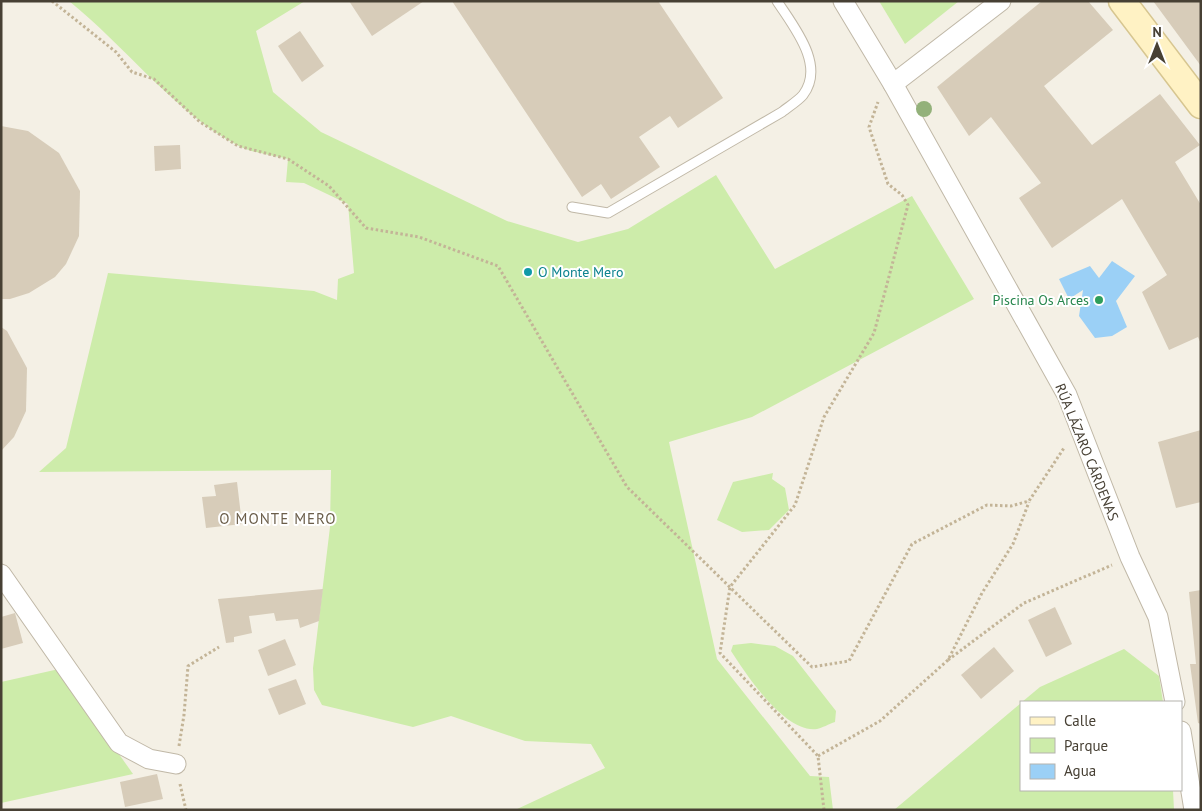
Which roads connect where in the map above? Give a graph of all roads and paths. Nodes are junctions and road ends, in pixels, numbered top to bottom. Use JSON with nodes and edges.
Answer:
{"nodes":[{"id":1,"x":52,"y":1,"type":"edge"},
{"id":2,"x":777,"y":1,"type":"edge"},
{"id":3,"x":843,"y":1,"type":"edge"},
{"id":4,"x":1000,"y":1,"type":"edge"},
{"id":5,"x":1122,"y":1,"type":"edge"},
{"id":6,"x":893,"y":84,"type":"junction"},
{"id":7,"x":878,"y":102,"type":"dead end"},
{"id":8,"x":1201,"y":105,"type":"edge"},
{"id":9,"x":572,"y":207,"type":"dead end"},
{"id":10,"x":1064,"y":448,"type":"dead end"},
{"id":11,"x":1029,"y":501,"type":"junction"},
{"id":12,"x":1130,"y":557,"type":"junction"},
{"id":13,"x":1,"y":574,"type":"edge"},
{"id":14,"x":730,"y":587,"type":"junction"},
{"id":15,"x":219,"y":647,"type":"dead end"},
{"id":16,"x":948,"y":660,"type":"junction"},
{"id":17,"x":1175,"y":701,"type":"edge"},
{"id":18,"x":1182,"y":736,"type":"edge"},
{"id":19,"x":818,"y":756,"type":"junction"},
{"id":20,"x":176,"y":764,"type":"junction"},
{"id":21,"x":186,"y":810,"type":"edge"},
{"id":22,"x":824,"y":810,"type":"edge"},
{"id":23,"x":1194,"y":810,"type":"edge"}],
"edges":[{"from":1,"to":14,"type":"path"},
{"from":2,"to":9,"type":"lane"},
{"from":3,"to":6,"type":"street","name":"RÚA LÁZARO CÁRDENAS"},
{"from":4,"to":6,"type":"street"},
{"from":5,"to":8,"type":"street"},
{"from":6,"to":12,"type":"street","name":"RÚA LÁZARO CÁRDENAS"},
{"from":7,"to":14,"type":"path"},
{"from":10,"to":11,"type":"path"},
{"from":11,"to":14,"type":"path"},
{"from":11,"to":16,"type":"path"},
{"from":12,"to":16,"type":"path"},
{"from":12,"to":17,"type":"street","name":"RÚA LÁZARO CÁRDENAS"},
{"from":13,"to":20,"type":"street"},
{"from":14,"to":19,"type":"path"},
{"from":15,"to":20,"type":"path"},
{"from":16,"to":19,"type":"path"},
{"from":18,"to":23,"type":"street"},
{"from":19,"to":22,"type":"path"},
{"from":20,"to":21,"type":"path"}]}
